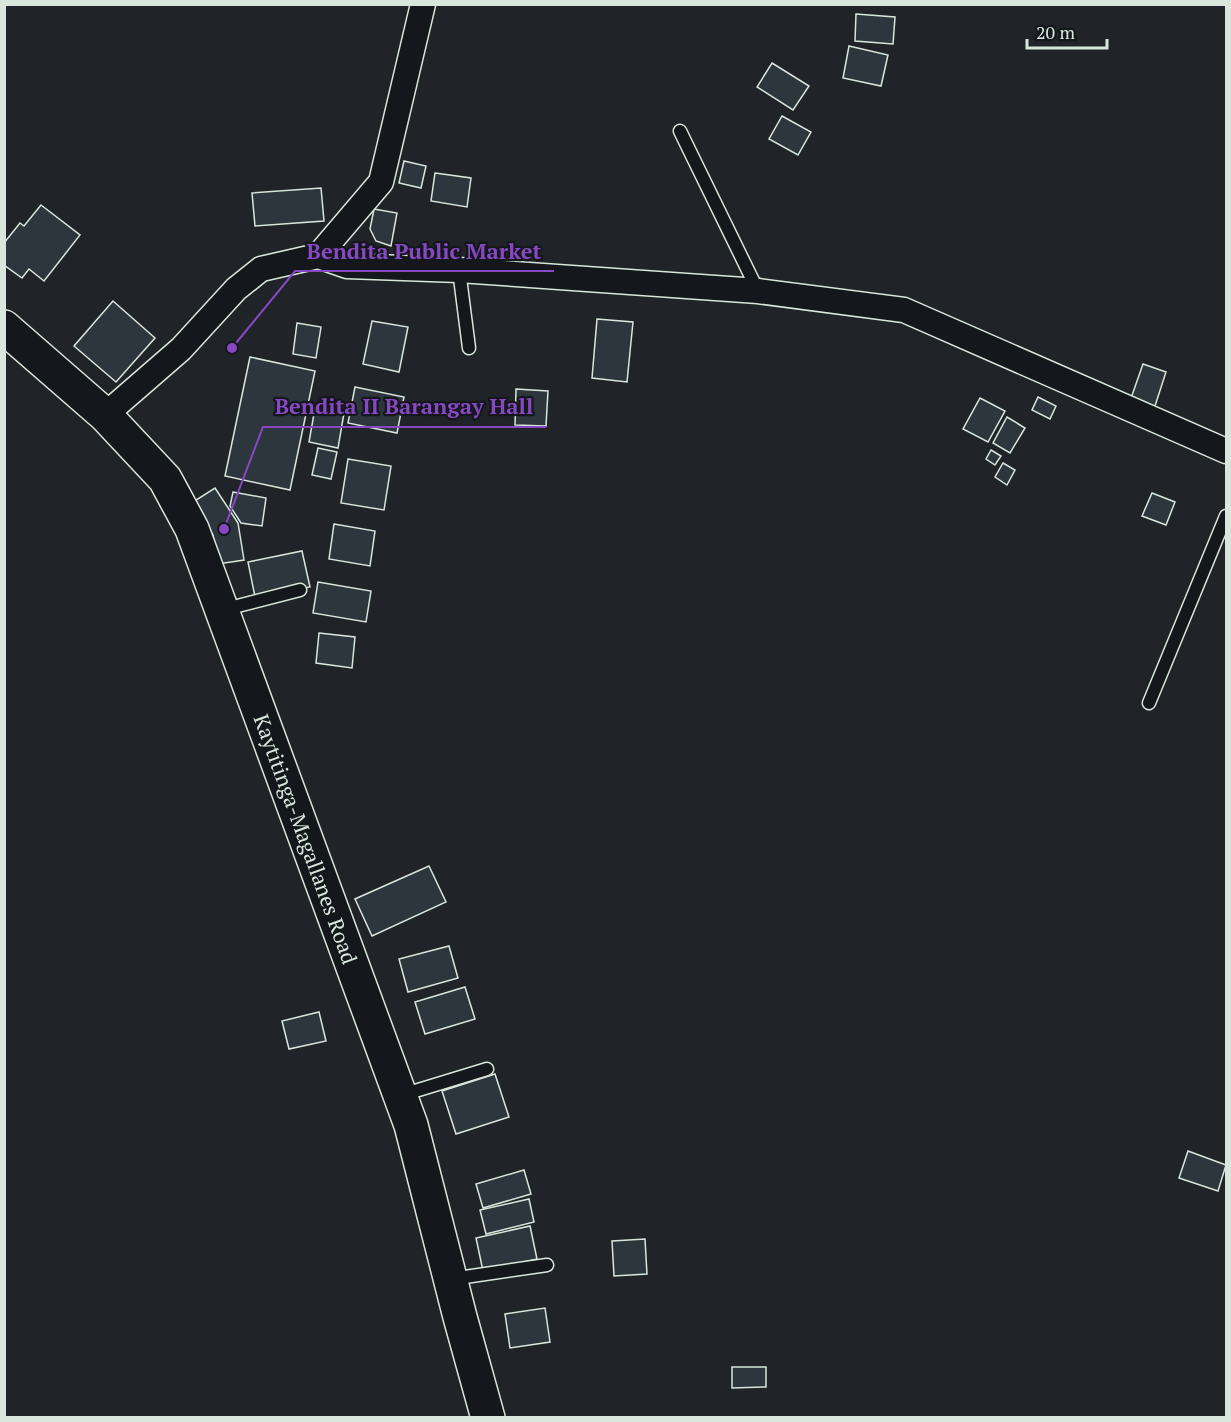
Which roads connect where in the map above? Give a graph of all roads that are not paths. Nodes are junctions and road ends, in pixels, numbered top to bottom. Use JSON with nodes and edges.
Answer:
{"nodes":[{"id":1,"x":423,"y":4,"type":"edge"},
{"id":2,"x":680,"y":131,"type":"dead end"},
{"id":3,"x":318,"y":256,"type":"junction"},
{"id":4,"x":459,"y":270,"type":"junction"},
{"id":5,"x":758,"y":291,"type":"junction"},
{"id":6,"x":4,"y":327,"type":"edge"},
{"id":7,"x":469,"y":348,"type":"dead end"},
{"id":8,"x":105,"y":415,"type":"junction"},
{"id":9,"x":1227,"y":451,"type":"edge"},
{"id":10,"x":1227,"y":516,"type":"edge"},
{"id":11,"x":300,"y":590,"type":"dead end"},
{"id":12,"x":222,"y":610,"type":"junction"},
{"id":13,"x":1149,"y":703,"type":"dead end"},
{"id":14,"x":487,"y":1069,"type":"dead end"},
{"id":15,"x":400,"y":1095,"type":"junction"},
{"id":16,"x":547,"y":1265,"type":"dead end"},
{"id":17,"x":451,"y":1279,"type":"junction"},
{"id":18,"x":488,"y":1418,"type":"edge"}],
"edges":[{"from":1,"to":3,"type":"street"},
{"from":2,"to":5,"type":"lane"},
{"from":3,"to":4,"type":"street"},
{"from":3,"to":8,"type":"street"},
{"from":4,"to":5,"type":"street"},
{"from":4,"to":7,"type":"lane"},
{"from":5,"to":9,"type":"street"},
{"from":6,"to":8,"type":"main road","name":"Kaytitinga-Magallanes Road"},
{"from":8,"to":12,"type":"main road","name":"Kaytitinga-Magallanes Road"},
{"from":10,"to":13,"type":"lane"},
{"from":11,"to":12,"type":"lane"},
{"from":12,"to":15,"type":"main road","name":"Kaytitinga-Magallanes Road"},
{"from":14,"to":15,"type":"lane"},
{"from":15,"to":17,"type":"main road","name":"Kaytitinga-Magallanes Road"},
{"from":16,"to":17,"type":"lane"},
{"from":17,"to":18,"type":"main road","name":"Kaytitinga-Magallanes Road"}]}
